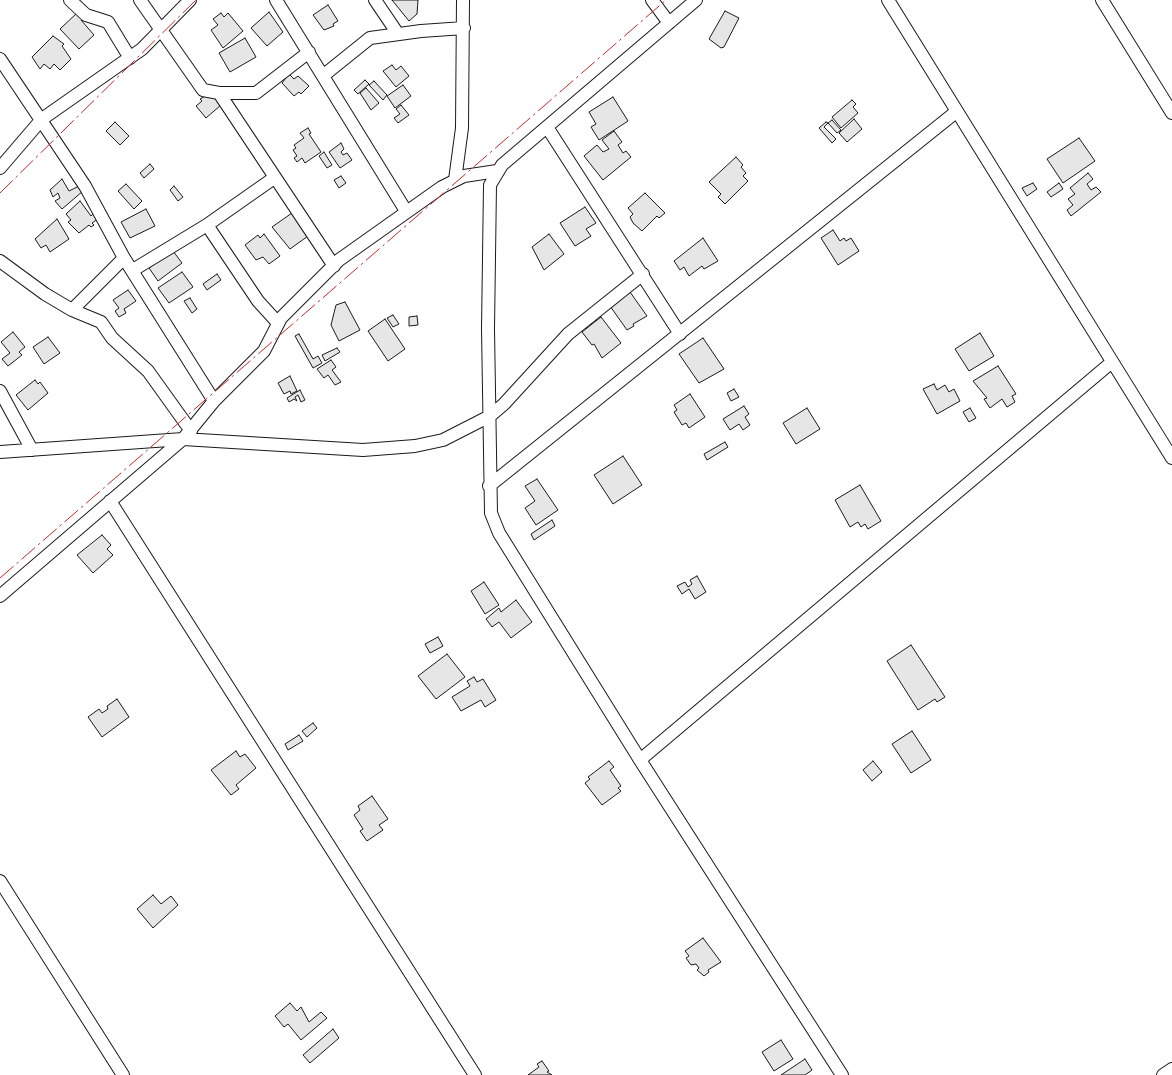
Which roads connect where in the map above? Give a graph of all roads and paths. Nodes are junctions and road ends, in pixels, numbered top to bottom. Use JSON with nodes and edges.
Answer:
{"nodes":[{"id":1,"x":70,"y":0,"type":"edge"},
{"id":2,"x":140,"y":0,"type":"edge"},
{"id":3,"x":190,"y":0,"type":"edge"},
{"id":4,"x":276,"y":0,"type":"edge"},
{"id":5,"x":375,"y":0,"type":"edge"},
{"id":6,"x":463,"y":0,"type":"edge"},
{"id":7,"x":652,"y":0,"type":"edge"},
{"id":8,"x":696,"y":0,"type":"edge"},
{"id":9,"x":888,"y":0,"type":"edge"},
{"id":10,"x":1102,"y":0,"type":"edge"},
{"id":11,"x":669,"y":24,"type":"junction"},
{"id":12,"x":464,"y":28,"type":"junction"},
{"id":13,"x":162,"y":30,"type":"junction"},
{"id":14,"x":398,"y":34,"type":"junction"},
{"id":15,"x":309,"y":52,"type":"junction"},
{"id":16,"x":130,"y":58,"type":"junction"},
{"id":17,"x":0,"y":59,"type":"edge"},
{"id":18,"x":324,"y":75,"type":"junction"},
{"id":19,"x":219,"y":93,"type":"junction"},
{"id":20,"x":1170,"y":106,"type":"edge"},
{"id":21,"x":956,"y":112,"type":"junction"},
{"id":22,"x":42,"y":119,"type":"junction"},
{"id":23,"x":547,"y":127,"type":"junction"},
{"id":24,"x":0,"y":168,"type":"edge"},
{"id":25,"x":497,"y":171,"type":"junction"},
{"id":26,"x":274,"y":178,"type":"junction"},
{"id":27,"x":455,"y":180,"type":"junction"},
{"id":28,"x":406,"y":211,"type":"junction"},
{"id":29,"x":207,"y":225,"type":"junction"},
{"id":30,"x":124,"y":258,"type":"junction"},
{"id":31,"x":0,"y":261,"type":"edge"},
{"id":32,"x":334,"y":266,"type":"junction"},
{"id":33,"x":133,"y":270,"type":"junction"},
{"id":34,"x":643,"y":274,"type":"junction"},
{"id":35,"x":72,"y":310,"type":"junction"},
{"id":36,"x":278,"y":323,"type":"junction"},
{"id":37,"x":680,"y":334,"type":"junction"},
{"id":38,"x":1112,"y":362,"type":"junction"},
{"id":39,"x":0,"y":391,"type":"edge"},
{"id":40,"x":214,"y":402,"type":"junction"},
{"id":41,"x":490,"y":416,"type":"junction"},
{"id":42,"x":187,"y":435,"type":"junction"},
{"id":43,"x":32,"y":450,"type":"junction"},
{"id":44,"x":0,"y":452,"type":"edge"},
{"id":45,"x":1172,"y":458,"type":"edge"},
{"id":46,"x":489,"y":486,"type":"junction"},
{"id":47,"x":110,"y":501,"type":"junction"},
{"id":48,"x":0,"y":596,"type":"edge"},
{"id":49,"x":640,"y":760,"type":"junction"},
{"id":50,"x":0,"y":881,"type":"edge"},
{"id":51,"x":1172,"y":1069,"type":"edge"},
{"id":52,"x":123,"y":1075,"type":"edge"},
{"id":53,"x":475,"y":1075,"type":"edge"},
{"id":54,"x":842,"y":1075,"type":"edge"},
{"id":55,"x":1163,"y":1075,"type":"edge"}],
"edges":[{"from":1,"to":16,"type":"street"},
{"from":2,"to":13,"type":"street"},
{"from":3,"to":13,"type":"street"},
{"from":4,"to":15,"type":"street"},
{"from":5,"to":14,"type":"street"},
{"from":6,"to":12,"type":"street"},
{"from":7,"to":11,"type":"street"},
{"from":8,"to":11,"type":"street"},
{"from":9,"to":21,"type":"street"},
{"from":10,"to":20,"type":"street"},
{"from":11,"to":23,"type":"street"},
{"from":12,"to":14,"type":"street"},
{"from":12,"to":27,"type":"street"},
{"from":13,"to":16,"type":"street"},
{"from":13,"to":19,"type":"street"},
{"from":14,"to":18,"type":"street"},
{"from":15,"to":18,"type":"street"},
{"from":15,"to":19,"type":"street"},
{"from":16,"to":22,"type":"street"},
{"from":17,"to":22,"type":"street"},
{"from":18,"to":28,"type":"street"},
{"from":19,"to":26,"type":"street"},
{"from":21,"to":37,"type":"street"},
{"from":21,"to":38,"type":"street"},
{"from":22,"to":24,"type":"street"},
{"from":22,"to":30,"type":"street"},
{"from":23,"to":25,"type":"street"},
{"from":23,"to":34,"type":"street"},
{"from":25,"to":27,"type":"street"},
{"from":25,"to":41,"type":"street"},
{"from":26,"to":29,"type":"street"},
{"from":26,"to":32,"type":"street"},
{"from":27,"to":28,"type":"street"},
{"from":28,"to":32,"type":"street"},
{"from":29,"to":33,"type":"street"},
{"from":29,"to":36,"type":"street"},
{"from":30,"to":33,"type":"street"},
{"from":30,"to":35,"type":"street"},
{"from":31,"to":35,"type":"street"},
{"from":32,"to":36,"type":"street"},
{"from":33,"to":40,"type":"street"},
{"from":34,"to":37,"type":"street"},
{"from":34,"to":41,"type":"street"},
{"from":35,"to":42,"type":"street"},
{"from":36,"to":40,"type":"street"},
{"from":37,"to":46,"type":"street"},
{"from":38,"to":45,"type":"street"},
{"from":38,"to":49,"type":"street"},
{"from":39,"to":43,"type":"street"},
{"from":40,"to":42,"type":"street"},
{"from":41,"to":42,"type":"street"},
{"from":41,"to":46,"type":"street"},
{"from":42,"to":43,"type":"street"},
{"from":42,"to":47,"type":"street"},
{"from":43,"to":44,"type":"street"},
{"from":46,"to":49,"type":"street"},
{"from":47,"to":48,"type":"street"},
{"from":47,"to":53,"type":"street"},
{"from":49,"to":54,"type":"street"},
{"from":50,"to":52,"type":"street"},
{"from":51,"to":55,"type":"street"}]}
